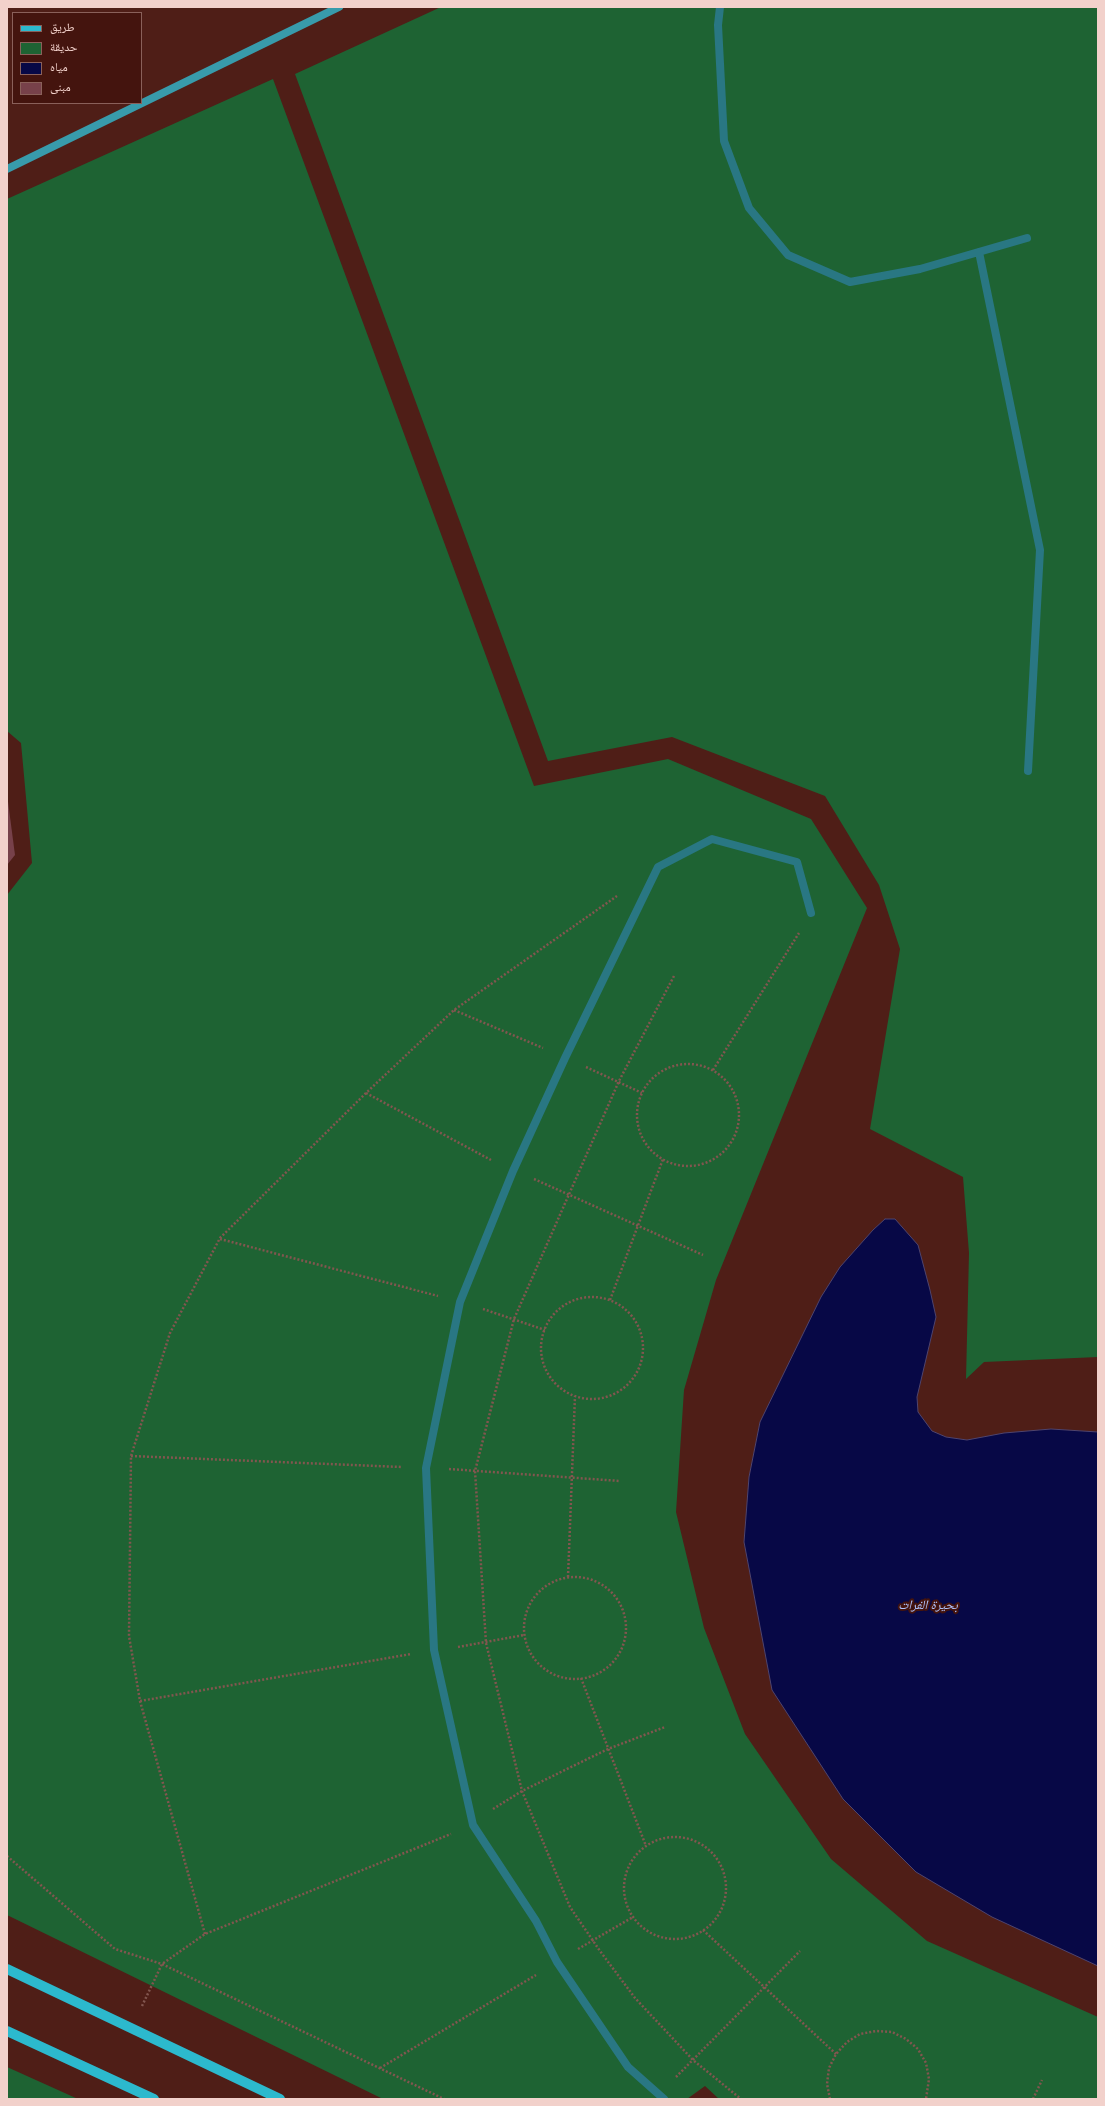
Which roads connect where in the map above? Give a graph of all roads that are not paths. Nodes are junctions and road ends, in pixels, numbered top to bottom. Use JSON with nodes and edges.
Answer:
{"nodes":[{"id":1,"x":339,"y":7,"type":"edge"},
{"id":2,"x":720,"y":7,"type":"edge"},
{"id":3,"x":142,"y":103,"type":"edge"},
{"id":4,"x":140,"y":104,"type":"edge"},
{"id":5,"x":7,"y":169,"type":"edge"},
{"id":6,"x":1027,"y":238,"type":"dead end"},
{"id":7,"x":979,"y":252,"type":"junction"},
{"id":8,"x":1028,"y":771,"type":"dead end"},
{"id":9,"x":811,"y":913,"type":"road end"},
{"id":10,"x":7,"y":1970,"type":"edge"},
{"id":11,"x":7,"y":2031,"type":"edge"},
{"id":12,"x":662,"y":2097,"type":"edge"},
{"id":13,"x":154,"y":2099,"type":"edge"},
{"id":14,"x":280,"y":2099,"type":"edge"}],
"edges":[{"from":1,"to":3,"type":"main road"},
{"from":2,"to":7,"type":"street"},
{"from":4,"to":5,"type":"main road"},
{"from":6,"to":7,"type":"street"},
{"from":7,"to":8,"type":"street"},
{"from":9,"to":12,"type":"street"},
{"from":10,"to":14,"type":"main road"},
{"from":11,"to":13,"type":"main road"}]}
